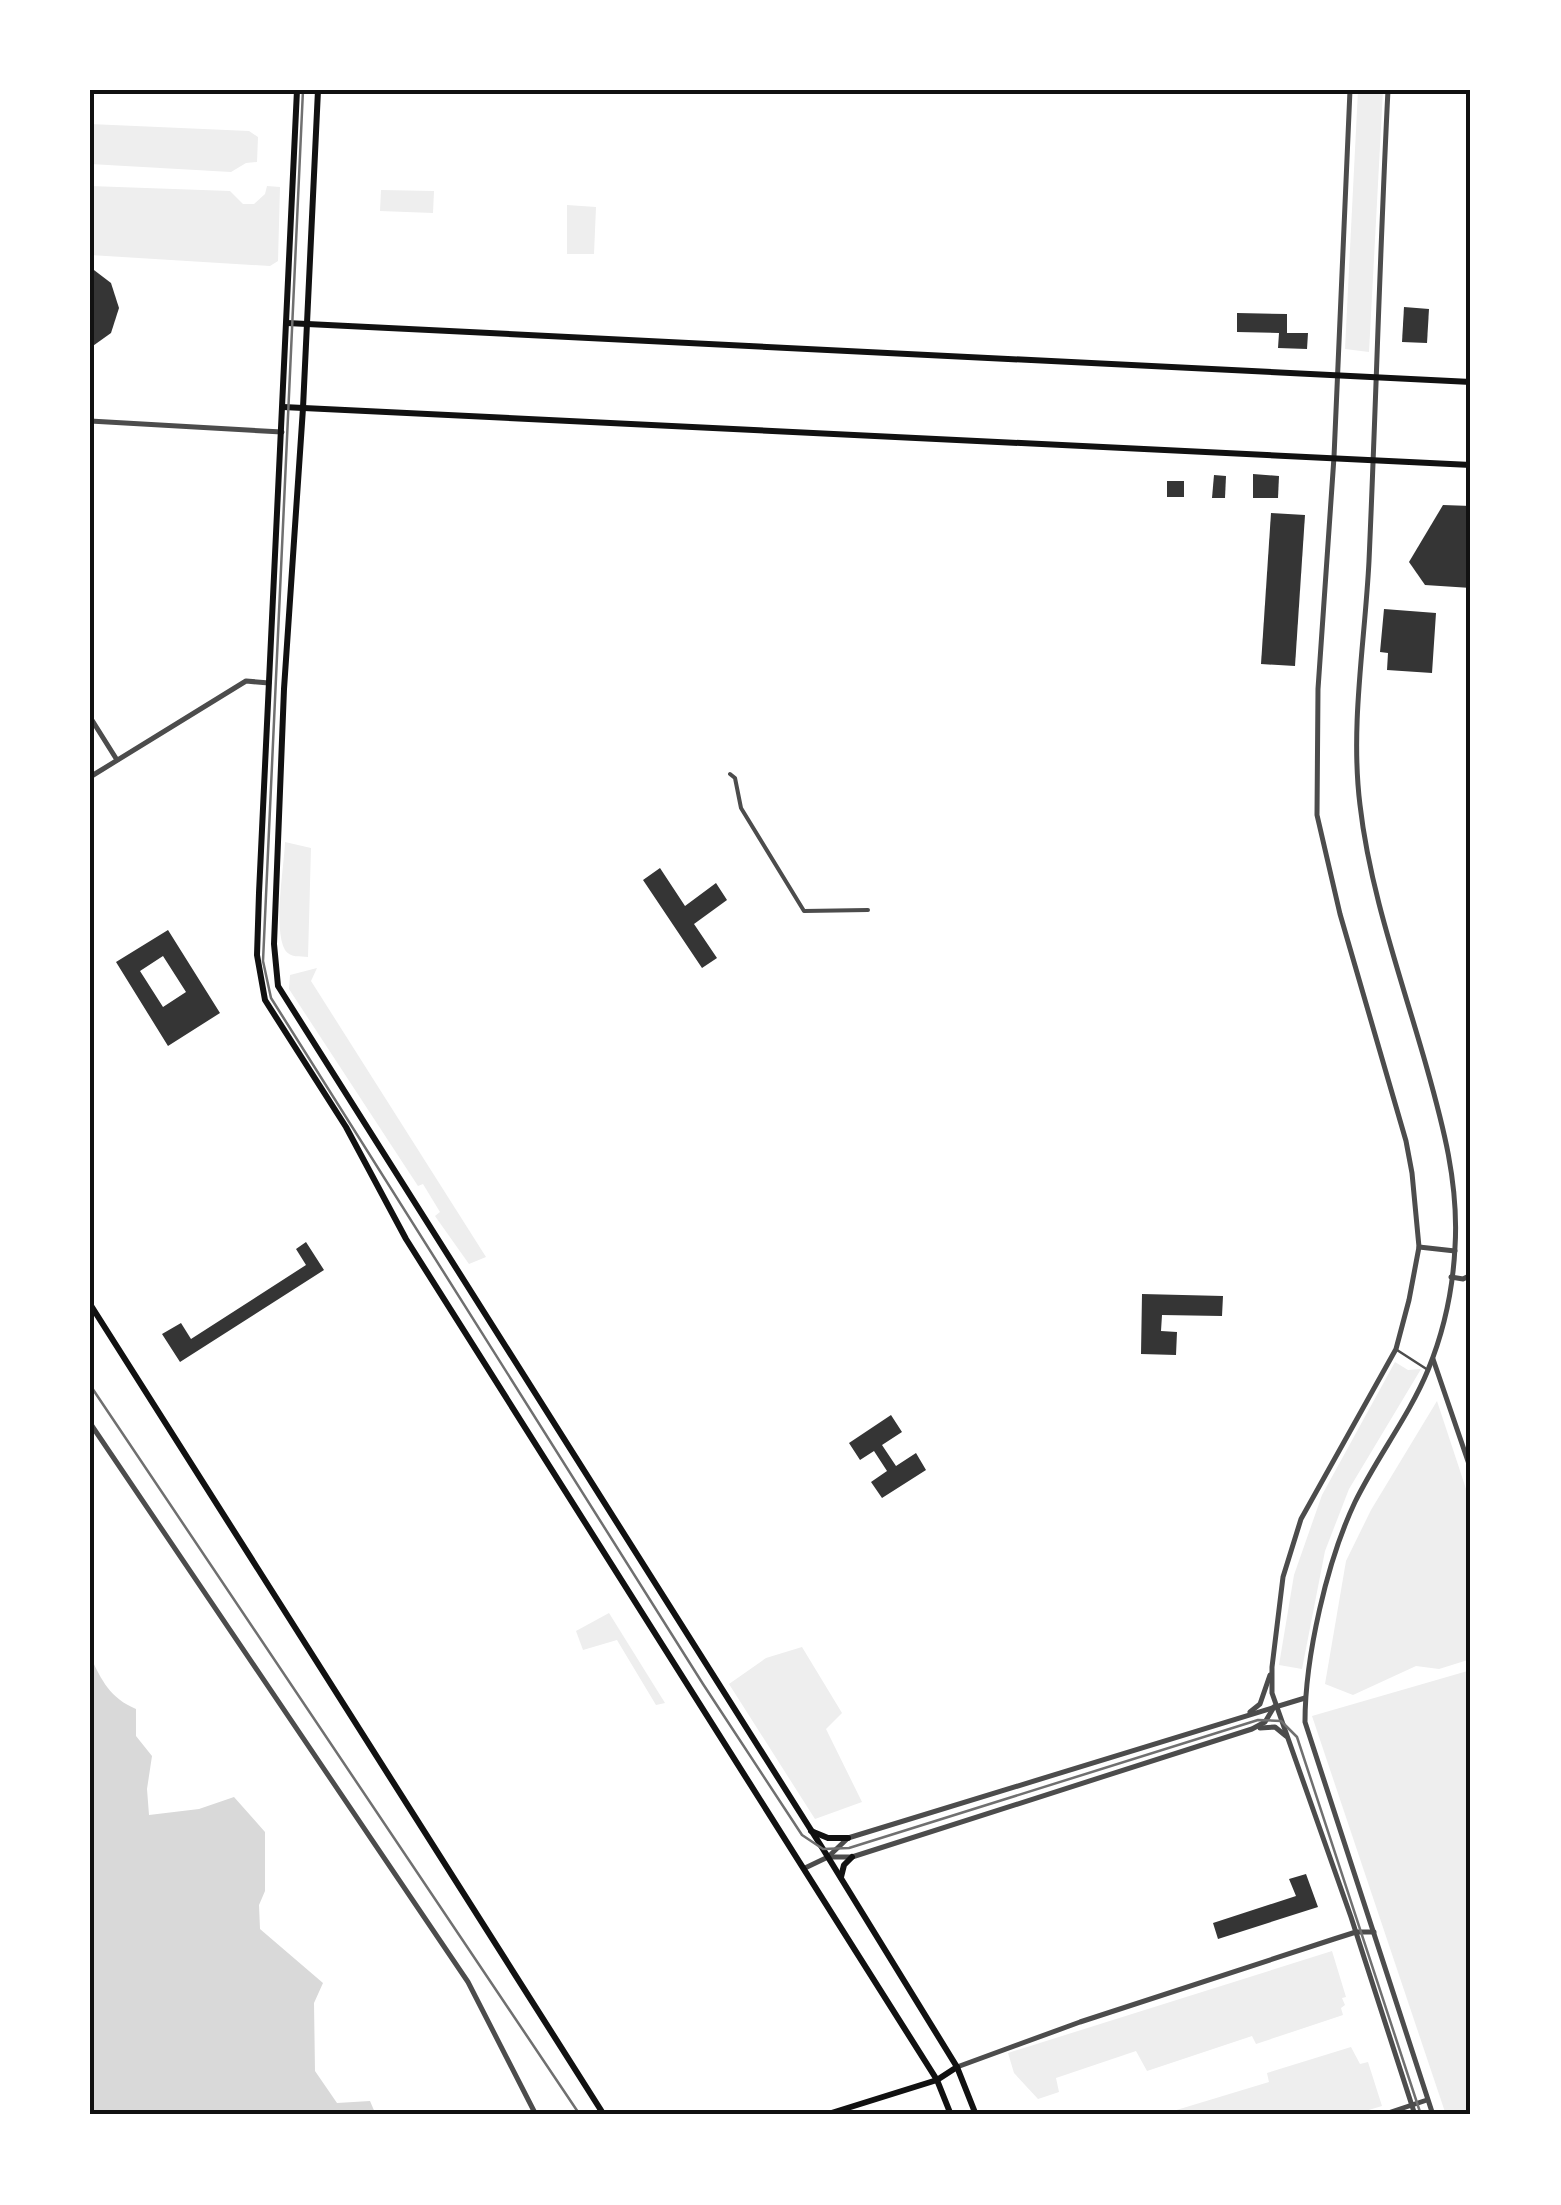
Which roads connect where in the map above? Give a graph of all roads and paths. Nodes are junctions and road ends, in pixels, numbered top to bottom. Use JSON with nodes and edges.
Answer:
{"nodes":[{"id":1,"x":297,"y":90,"type":"edge"},
{"id":2,"x":318,"y":90,"type":"edge"},
{"id":3,"x":1350,"y":90,"type":"edge"},
{"id":4,"x":1388,"y":90,"type":"edge"},
{"id":5,"x":287,"y":323,"type":"junction"},
{"id":6,"x":307,"y":324,"type":"junction"},
{"id":7,"x":1337,"y":375,"type":"junction"},
{"id":8,"x":1374,"y":376,"type":"junction"},
{"id":9,"x":1471,"y":382,"type":"edge"},
{"id":10,"x":284,"y":407,"type":"junction"},
{"id":11,"x":303,"y":408,"type":"junction"},
{"id":12,"x":90,"y":422,"type":"edge"},
{"id":13,"x":282,"y":432,"type":"junction"},
{"id":14,"x":1334,"y":457,"type":"junction"},
{"id":15,"x":1373,"y":460,"type":"junction"},
{"id":16,"x":1471,"y":464,"type":"edge"},
{"id":17,"x":270,"y":683,"type":"junction"},
{"id":18,"x":90,"y":717,"type":"edge"},
{"id":19,"x":117,"y":760,"type":"junction"},
{"id":20,"x":730,"y":774,"type":"dead end"},
{"id":21,"x":90,"y":778,"type":"edge"},
{"id":22,"x":868,"y":910,"type":"dead end"},
{"id":23,"x":1418,"y":1247,"type":"junction"},
{"id":24,"x":1455,"y":1251,"type":"junction"},
{"id":25,"x":1471,"y":1275,"type":"edge"},
{"id":26,"x":1452,"y":1277,"type":"junction"},
{"id":27,"x":90,"y":1304,"type":"edge"},
{"id":28,"x":1396,"y":1349,"type":"junction"},
{"id":29,"x":1432,"y":1357,"type":"junction"},
{"id":30,"x":1428,"y":1370,"type":"junction"},
{"id":31,"x":90,"y":1423,"type":"edge"},
{"id":32,"x":1471,"y":1470,"type":"edge"},
{"id":33,"x":1272,"y":1667,"type":"junction"},
{"id":34,"x":1305,"y":1698,"type":"junction"},
{"id":35,"x":1274,"y":1706,"type":"junction"},
{"id":36,"x":1248,"y":1714,"type":"junction"},
{"id":37,"x":1252,"y":1729,"type":"junction"},
{"id":38,"x":1288,"y":1736,"type":"junction"},
{"id":39,"x":811,"y":1830,"type":"junction"},
{"id":40,"x":848,"y":1838,"type":"junction"},
{"id":41,"x":828,"y":1857,"type":"junction"},
{"id":42,"x":852,"y":1857,"type":"junction"},
{"id":43,"x":805,"y":1868,"type":"junction"},
{"id":44,"x":841,"y":1878,"type":"junction"},
{"id":45,"x":1356,"y":1932,"type":"junction"},
{"id":46,"x":1374,"y":1932,"type":"junction"},
{"id":47,"x":957,"y":2066,"type":"junction"},
{"id":48,"x":937,"y":2080,"type":"junction"},
{"id":49,"x":1428,"y":2100,"type":"junction"},
{"id":50,"x":1412,"y":2106,"type":"junction"},
{"id":51,"x":536,"y":2115,"type":"edge"},
{"id":52,"x":604,"y":2115,"type":"edge"},
{"id":53,"x":825,"y":2115,"type":"edge"},
{"id":54,"x":951,"y":2115,"type":"edge"},
{"id":55,"x":976,"y":2115,"type":"edge"},
{"id":56,"x":1382,"y":2115,"type":"edge"},
{"id":57,"x":1415,"y":2115,"type":"edge"},
{"id":58,"x":1433,"y":2115,"type":"edge"}],
"edges":[{"from":1,"to":5,"type":"main road"},
{"from":2,"to":6,"type":"main road"},
{"from":3,"to":7,"type":"street"},
{"from":4,"to":8,"type":"street"},
{"from":5,"to":6,"type":"main road"},
{"from":5,"to":10,"type":"main road"},
{"from":6,"to":7,"type":"main road"},
{"from":6,"to":11,"type":"main road"},
{"from":7,"to":8,"type":"main road"},
{"from":7,"to":14,"type":"street"},
{"from":8,"to":9,"type":"main road"},
{"from":8,"to":15,"type":"street"},
{"from":10,"to":11,"type":"main road"},
{"from":10,"to":13,"type":"main road"},
{"from":11,"to":14,"type":"main road"},
{"from":11,"to":39,"type":"main road"},
{"from":12,"to":13,"type":"street"},
{"from":13,"to":17,"type":"main road"},
{"from":14,"to":15,"type":"main road"},
{"from":14,"to":23,"type":"street"},
{"from":15,"to":16,"type":"main road"},
{"from":15,"to":24,"type":"street"},
{"from":17,"to":19,"type":"street"},
{"from":17,"to":43,"type":"main road"},
{"from":18,"to":19,"type":"street"},
{"from":19,"to":21,"type":"street"},
{"from":20,"to":22,"type":"street"},
{"from":23,"to":24,"type":"street"},
{"from":23,"to":28,"type":"street"},
{"from":24,"to":26,"type":"street"},
{"from":25,"to":26,"type":"street"},
{"from":26,"to":29,"type":"street"},
{"from":27,"to":52,"type":"main road"},
{"from":28,"to":30,"type":"lane"},
{"from":28,"to":33,"type":"street"},
{"from":29,"to":30,"type":"street"},
{"from":29,"to":32,"type":"street"},
{"from":30,"to":34,"type":"street"},
{"from":31,"to":51,"type":"street"},
{"from":33,"to":35,"type":"street"},
{"from":33,"to":36,"type":"street"},
{"from":34,"to":35,"type":"street"},
{"from":34,"to":46,"type":"street"},
{"from":35,"to":36,"type":"street"},
{"from":35,"to":37,"type":"street"},
{"from":35,"to":38,"type":"street"},
{"from":36,"to":40,"type":"street"},
{"from":37,"to":38,"type":"street"},
{"from":37,"to":42,"type":"street"},
{"from":38,"to":45,"type":"street"},
{"from":39,"to":40,"type":"main road"},
{"from":39,"to":41,"type":"main road"},
{"from":40,"to":41,"type":"street"},
{"from":41,"to":42,"type":"street"},
{"from":41,"to":43,"type":"street"},
{"from":41,"to":44,"type":"main road"},
{"from":42,"to":44,"type":"main road"},
{"from":43,"to":48,"type":"main road"},
{"from":44,"to":47,"type":"main road"},
{"from":45,"to":46,"type":"street"},
{"from":45,"to":47,"type":"street"},
{"from":45,"to":50,"type":"street"},
{"from":46,"to":49,"type":"street"},
{"from":47,"to":48,"type":"main road"},
{"from":47,"to":55,"type":"main road"},
{"from":48,"to":53,"type":"main road"},
{"from":48,"to":54,"type":"main road"},
{"from":49,"to":50,"type":"street"},
{"from":49,"to":58,"type":"street"},
{"from":50,"to":56,"type":"street"},
{"from":50,"to":57,"type":"street"}]}
